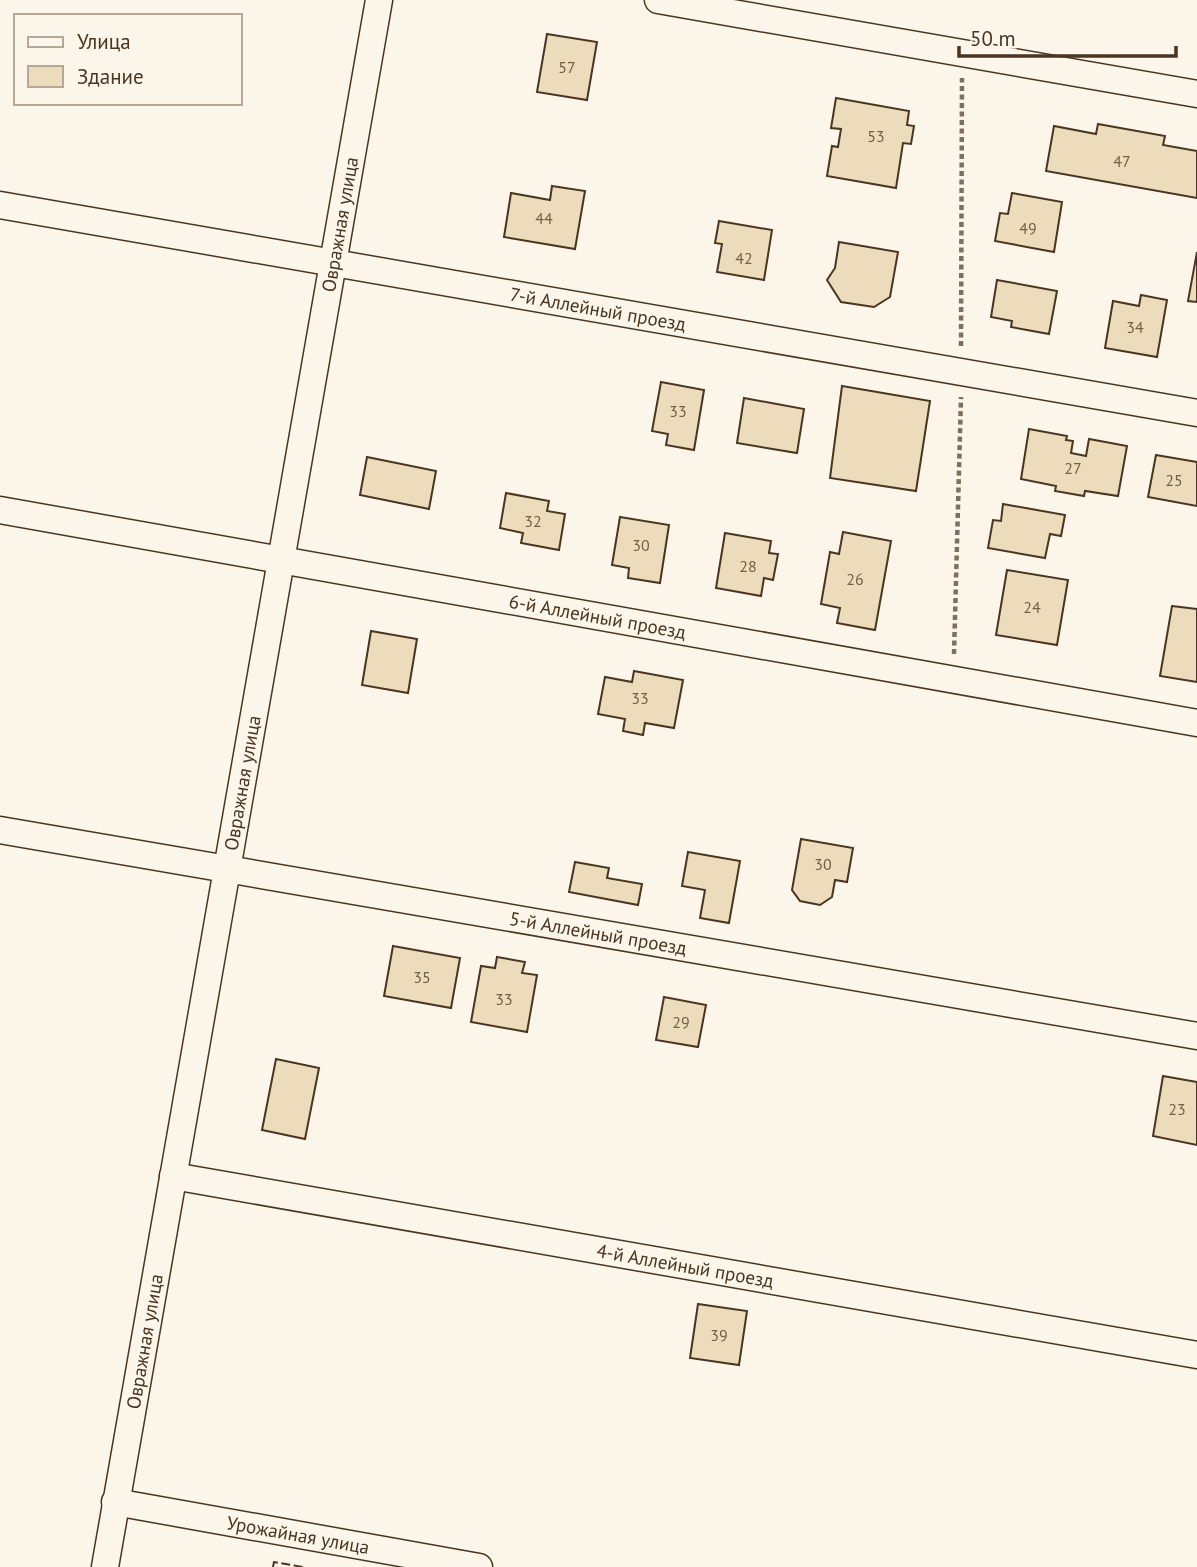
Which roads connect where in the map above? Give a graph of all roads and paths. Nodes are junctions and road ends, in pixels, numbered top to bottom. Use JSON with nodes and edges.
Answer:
{"nodes":[{"id":1,"x":379,"y":0,"type":"edge"},
{"id":2,"x":658,"y":0,"type":"edge"},
{"id":3,"x":1197,"y":94,"type":"edge"},
{"id":4,"x":0,"y":205,"type":"edge"},
{"id":5,"x":333,"y":262,"type":"junction"},
{"id":6,"x":1197,"y":413,"type":"edge"},
{"id":7,"x":0,"y":510,"type":"edge"},
{"id":8,"x":281,"y":558,"type":"junction"},
{"id":9,"x":1197,"y":723,"type":"edge"},
{"id":10,"x":0,"y":830,"type":"edge"},
{"id":11,"x":227,"y":867,"type":"junction"},
{"id":12,"x":1197,"y":1036,"type":"edge"},
{"id":13,"x":173,"y":1175,"type":"junction"},
{"id":14,"x":1197,"y":1355,"type":"edge"},
{"id":15,"x":115,"y":1502,"type":"junction"},
{"id":16,"x":105,"y":1567,"type":"edge"},
{"id":17,"x":478,"y":1567,"type":"edge"}],
"edges":[{"from":1,"to":5,"type":"street","name":"Овражная улица"},
{"from":2,"to":3,"type":"street"},
{"from":4,"to":5,"type":"street","name":"7-й Аллейный проезд"},
{"from":5,"to":6,"type":"street","name":"7-й Аллейный проезд"},
{"from":5,"to":8,"type":"street","name":"Овражная улица"},
{"from":7,"to":8,"type":"street","name":"6-й Аллейный проезд"},
{"from":8,"to":9,"type":"street","name":"6-й Аллейный проезд"},
{"from":8,"to":11,"type":"street","name":"Овражная улица"},
{"from":10,"to":11,"type":"street","name":"5-й Аллейный проезд"},
{"from":11,"to":12,"type":"street","name":"5-й Аллейный проезд"},
{"from":11,"to":13,"type":"street","name":"Овражная улица"},
{"from":13,"to":14,"type":"street","name":"4-й Аллейный проезд"},
{"from":13,"to":15,"type":"street","name":"Овражная улица"},
{"from":15,"to":16,"type":"street","name":"Овражная улица"},
{"from":15,"to":17,"type":"street","name":"Урожайная улица"}]}
